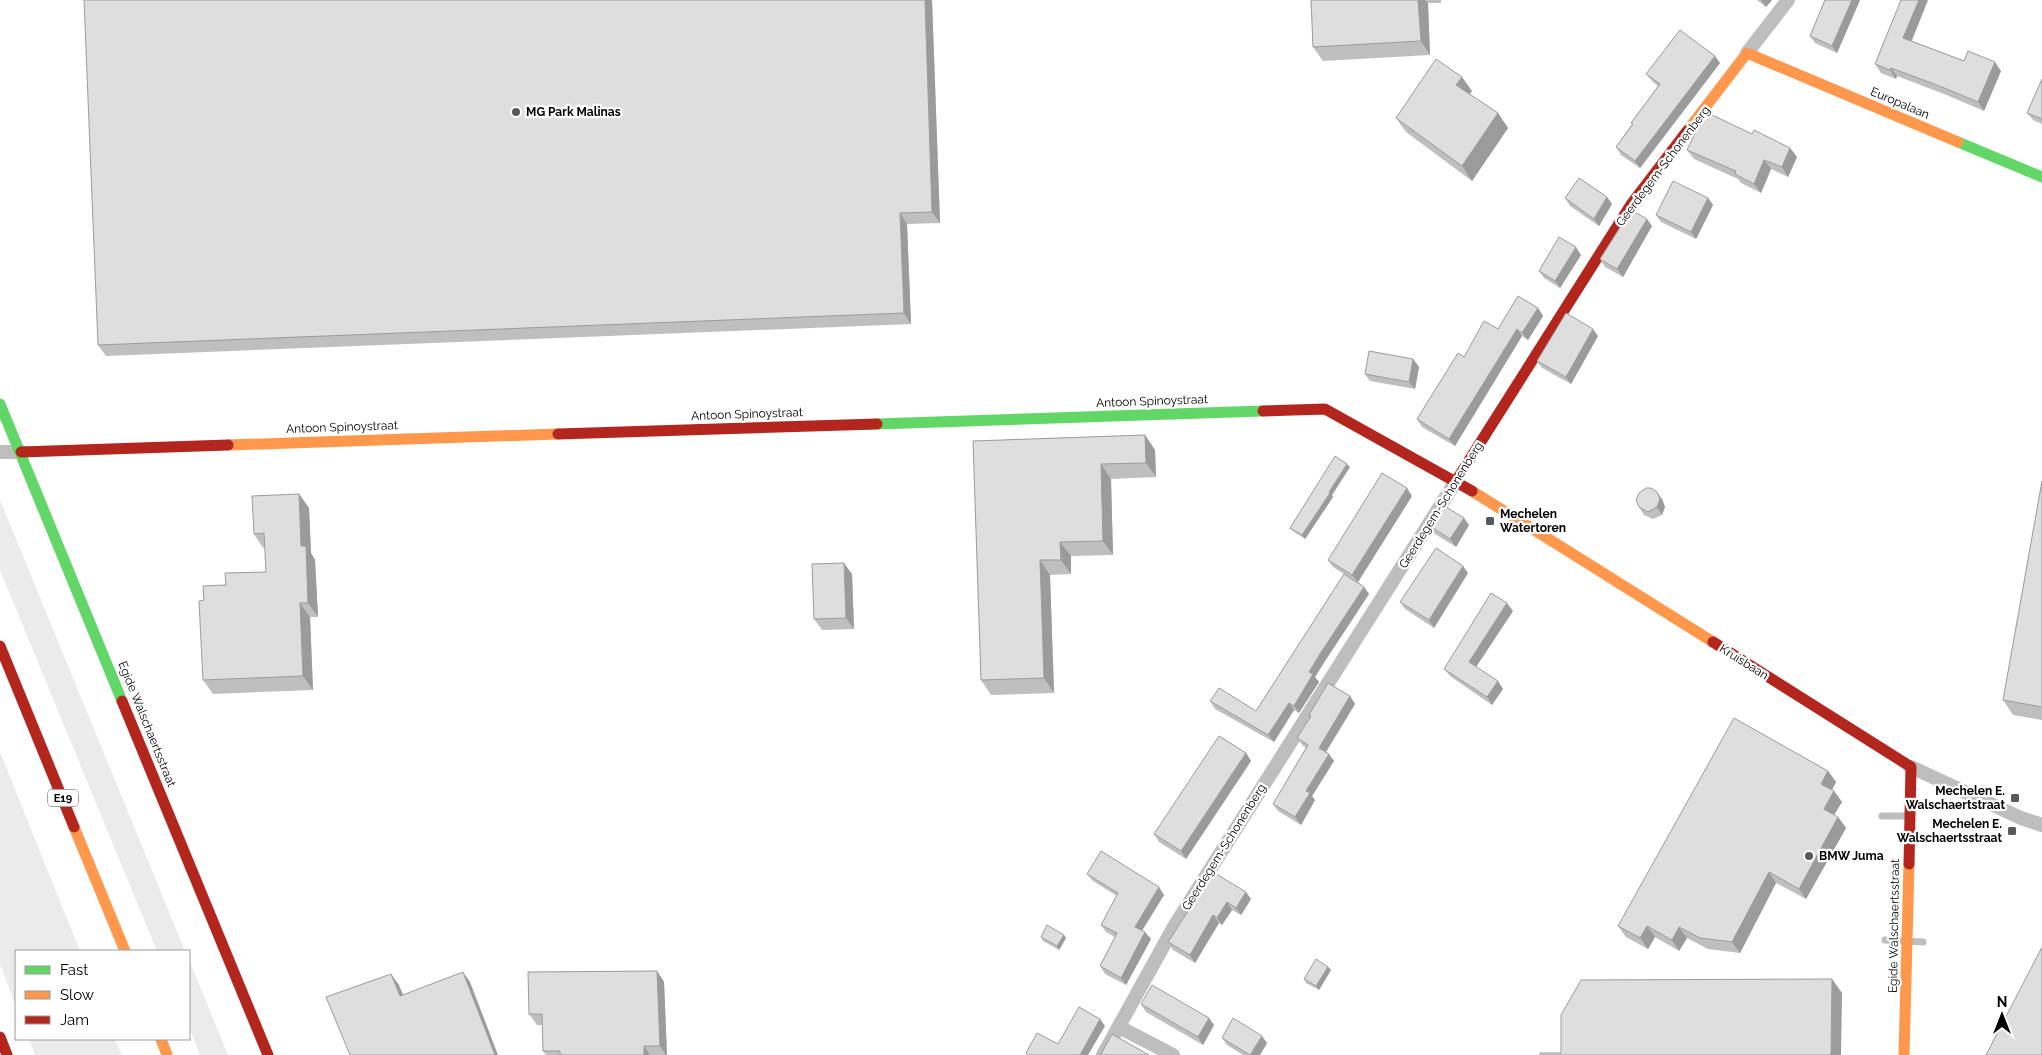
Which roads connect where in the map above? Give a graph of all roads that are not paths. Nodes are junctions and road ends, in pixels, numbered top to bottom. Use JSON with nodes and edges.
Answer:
{"nodes":[{"id":1,"x":1788,"y":0,"type":"edge"},
{"id":2,"x":1747,"y":54,"type":"junction"},
{"id":3,"x":2042,"y":177,"type":"edge"},
{"id":4,"x":0,"y":404,"type":"edge"},
{"id":5,"x":0,"y":452,"type":"edge"},
{"id":6,"x":21,"y":452,"type":"junction"},
{"id":7,"x":1456,"y":481,"type":"junction"},
{"id":8,"x":0,"y":646,"type":"edge"},
{"id":9,"x":1911,"y":767,"type":"junction"},
{"id":10,"x":1882,"y":816,"type":"dead end"},
{"id":11,"x":1910,"y":816,"type":"junction"},
{"id":12,"x":2042,"y":825,"type":"edge"},
{"id":13,"x":1885,"y":940,"type":"dead end"},
{"id":14,"x":1907,"y":941,"type":"junction"},
{"id":15,"x":1923,"y":942,"type":"dead end"},
{"id":16,"x":125,"y":950,"type":"edge"},
{"id":17,"x":1120,"y":1027,"type":"junction"},
{"id":18,"x":0,"y":1037,"type":"edge"},
{"id":19,"x":161,"y":1040,"type":"edge"},
{"id":20,"x":7,"y":1055,"type":"edge"},
{"id":21,"x":168,"y":1055,"type":"edge"},
{"id":22,"x":268,"y":1055,"type":"edge"},
{"id":23,"x":1103,"y":1055,"type":"edge"},
{"id":24,"x":1173,"y":1055,"type":"edge"},
{"id":25,"x":1904,"y":1055,"type":"edge"}],
"edges":[{"from":1,"to":2,"type":"street","name":"Geerdegem-Schonenberg"},
{"from":2,"to":3,"type":"main road","name":"Europalaan"},
{"from":2,"to":7,"type":"main road","name":"Geerdegem-Schonenberg"},
{"from":4,"to":6,"type":"main road","name":"Egide Walschaertsstraat"},
{"from":5,"to":6,"type":"street"},
{"from":6,"to":7,"type":"main road","name":"Antoon Spinoystraat"},
{"from":6,"to":22,"type":"main road","name":"Egide Walschaertsstraat"},
{"from":7,"to":9,"type":"main road","name":"Kruisbaan"},
{"from":7,"to":17,"type":"street","name":"Geerdegem-Schonenberg"},
{"from":8,"to":16,"type":"main road","number":"E19"},
{"from":9,"to":11,"type":"main road","name":"Egide Walschaertsstraat"},
{"from":9,"to":12,"type":"street","name":"Kruisbaan"},
{"from":10,"to":11,"type":"lane"},
{"from":11,"to":14,"type":"main road","name":"Egide Walschaertsstraat"},
{"from":13,"to":14,"type":"lane"},
{"from":14,"to":15,"type":"lane"},
{"from":14,"to":25,"type":"main road","name":"Egide Walschaertsstraat"},
{"from":17,"to":23,"type":"street","name":"Geerdegem-Schonenberg"},
{"from":17,"to":24,"type":"street"},
{"from":18,"to":20,"type":"main road"},
{"from":19,"to":21,"type":"main road"}]}
